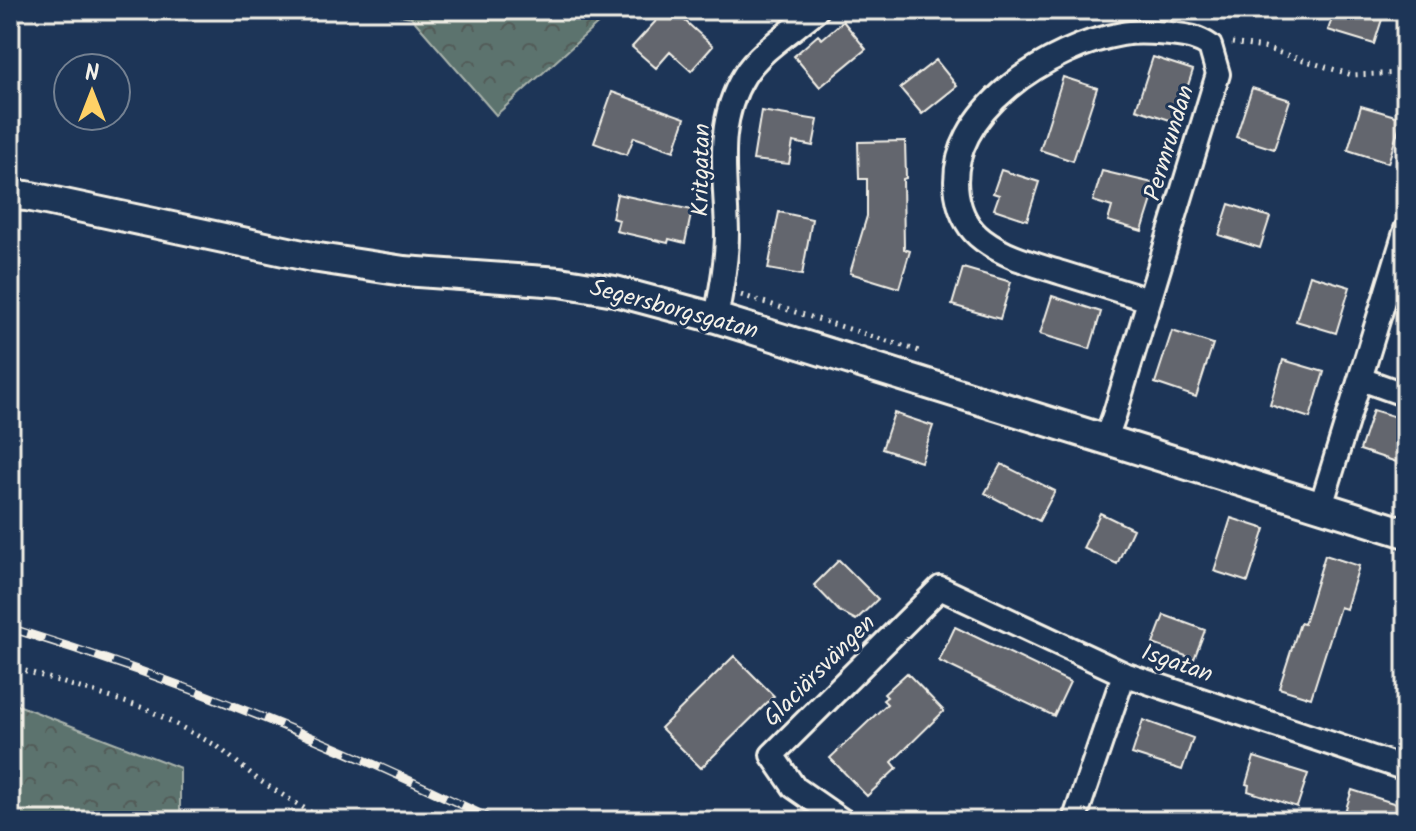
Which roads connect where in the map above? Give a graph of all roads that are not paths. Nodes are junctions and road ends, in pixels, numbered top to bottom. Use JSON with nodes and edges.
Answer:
{"nodes":[{"id":1,"x":817,"y":10,"type":"edge"},
{"id":2,"x":10,"y":195,"type":"edge"},
{"id":3,"x":1406,"y":229,"type":"edge"},
{"id":4,"x":1149,"y":300,"type":"junction"},
{"id":5,"x":716,"y":318,"type":"junction"},
{"id":6,"x":1361,"y":379,"type":"junction"},
{"id":7,"x":1406,"y":395,"type":"edge"},
{"id":8,"x":1105,"y":441,"type":"junction"},
{"id":9,"x":1321,"y":506,"type":"junction"},
{"id":10,"x":1406,"y":533,"type":"edge"},
{"id":11,"x":940,"y":588,"type":"joint"},
{"id":12,"x":1124,"y":674,"type":"junction"},
{"id":13,"x":1406,"y":769,"type":"edge"},
{"id":14,"x":843,"y":821,"type":"edge"},
{"id":15,"x":1074,"y":821,"type":"edge"}],
"edges":[{"from":1,"to":5,"type":"street","name":"Kritgatan"},
{"from":2,"to":5,"type":"street","name":"Segersborgsgatan"},
{"from":3,"to":6,"type":"street"},
{"from":4,"to":4,"type":"street","name":"Permrundan"},
{"from":4,"to":8,"type":"street","name":"Permrundan"},
{"from":5,"to":8,"type":"street","name":"Segersborgsgatan"},
{"from":6,"to":7,"type":"street"},
{"from":6,"to":9,"type":"street"},
{"from":8,"to":9,"type":"street","name":"Segersborgsgatan"},
{"from":9,"to":10,"type":"street","name":"Segersborgsgatan"},
{"from":11,"to":12,"type":"street","name":"Isgatan"},
{"from":11,"to":14,"type":"street","name":"Glaciärsvängen"},
{"from":12,"to":13,"type":"street","name":"Isgatan"},
{"from":12,"to":15,"type":"street"}]}
